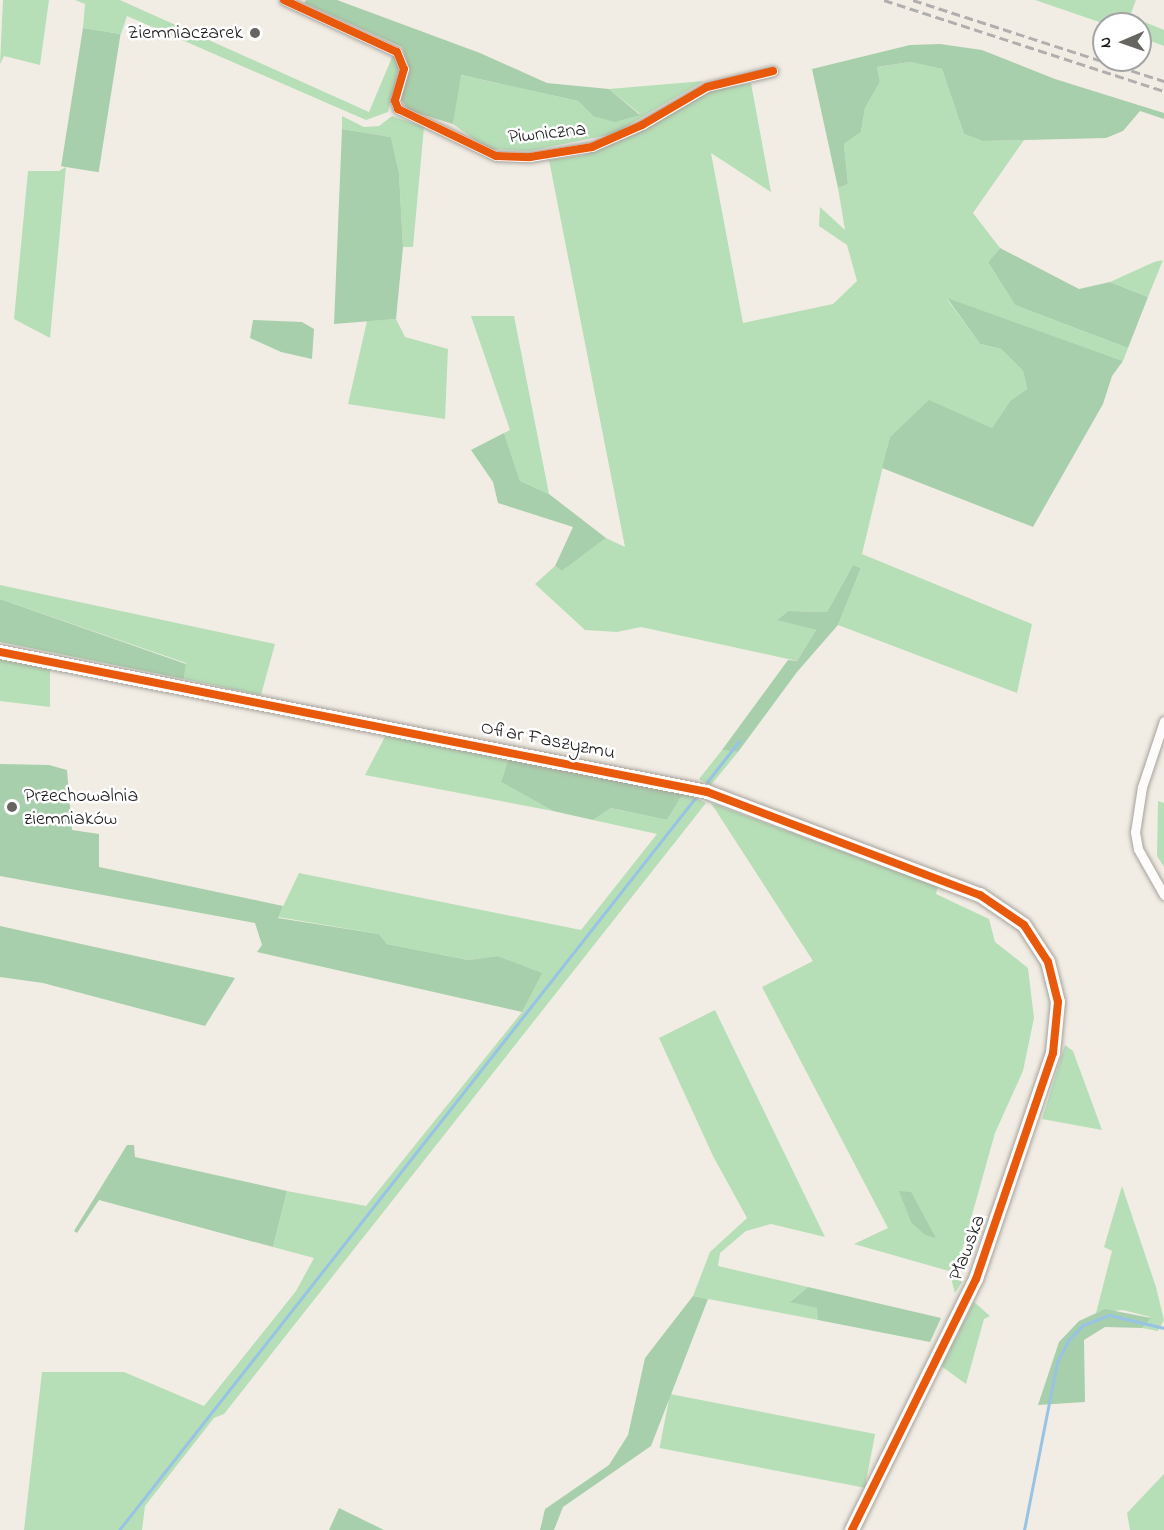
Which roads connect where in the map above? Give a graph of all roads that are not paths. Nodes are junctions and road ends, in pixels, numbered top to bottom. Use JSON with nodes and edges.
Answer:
{"nodes":[{"id":1,"x":284,"y":0,"type":"edge"},
{"id":2,"x":773,"y":72,"type":"dead end"},
{"id":3,"x":0,"y":652,"type":"edge"},
{"id":4,"x":1164,"y":721,"type":"edge"},
{"id":5,"x":1164,"y":895,"type":"edge"},
{"id":6,"x":1048,"y":962,"type":"joint"},
{"id":7,"x":852,"y":1530,"type":"edge"}],
"edges":[{"from":1,"to":2,"type":"street","name":"Piwniczna"},
{"from":3,"to":6,"type":"street","name":"Ofiar Faszyzmu"},
{"from":4,"to":5,"type":"street"},
{"from":6,"to":7,"type":"street","name":"Pławska"}]}
